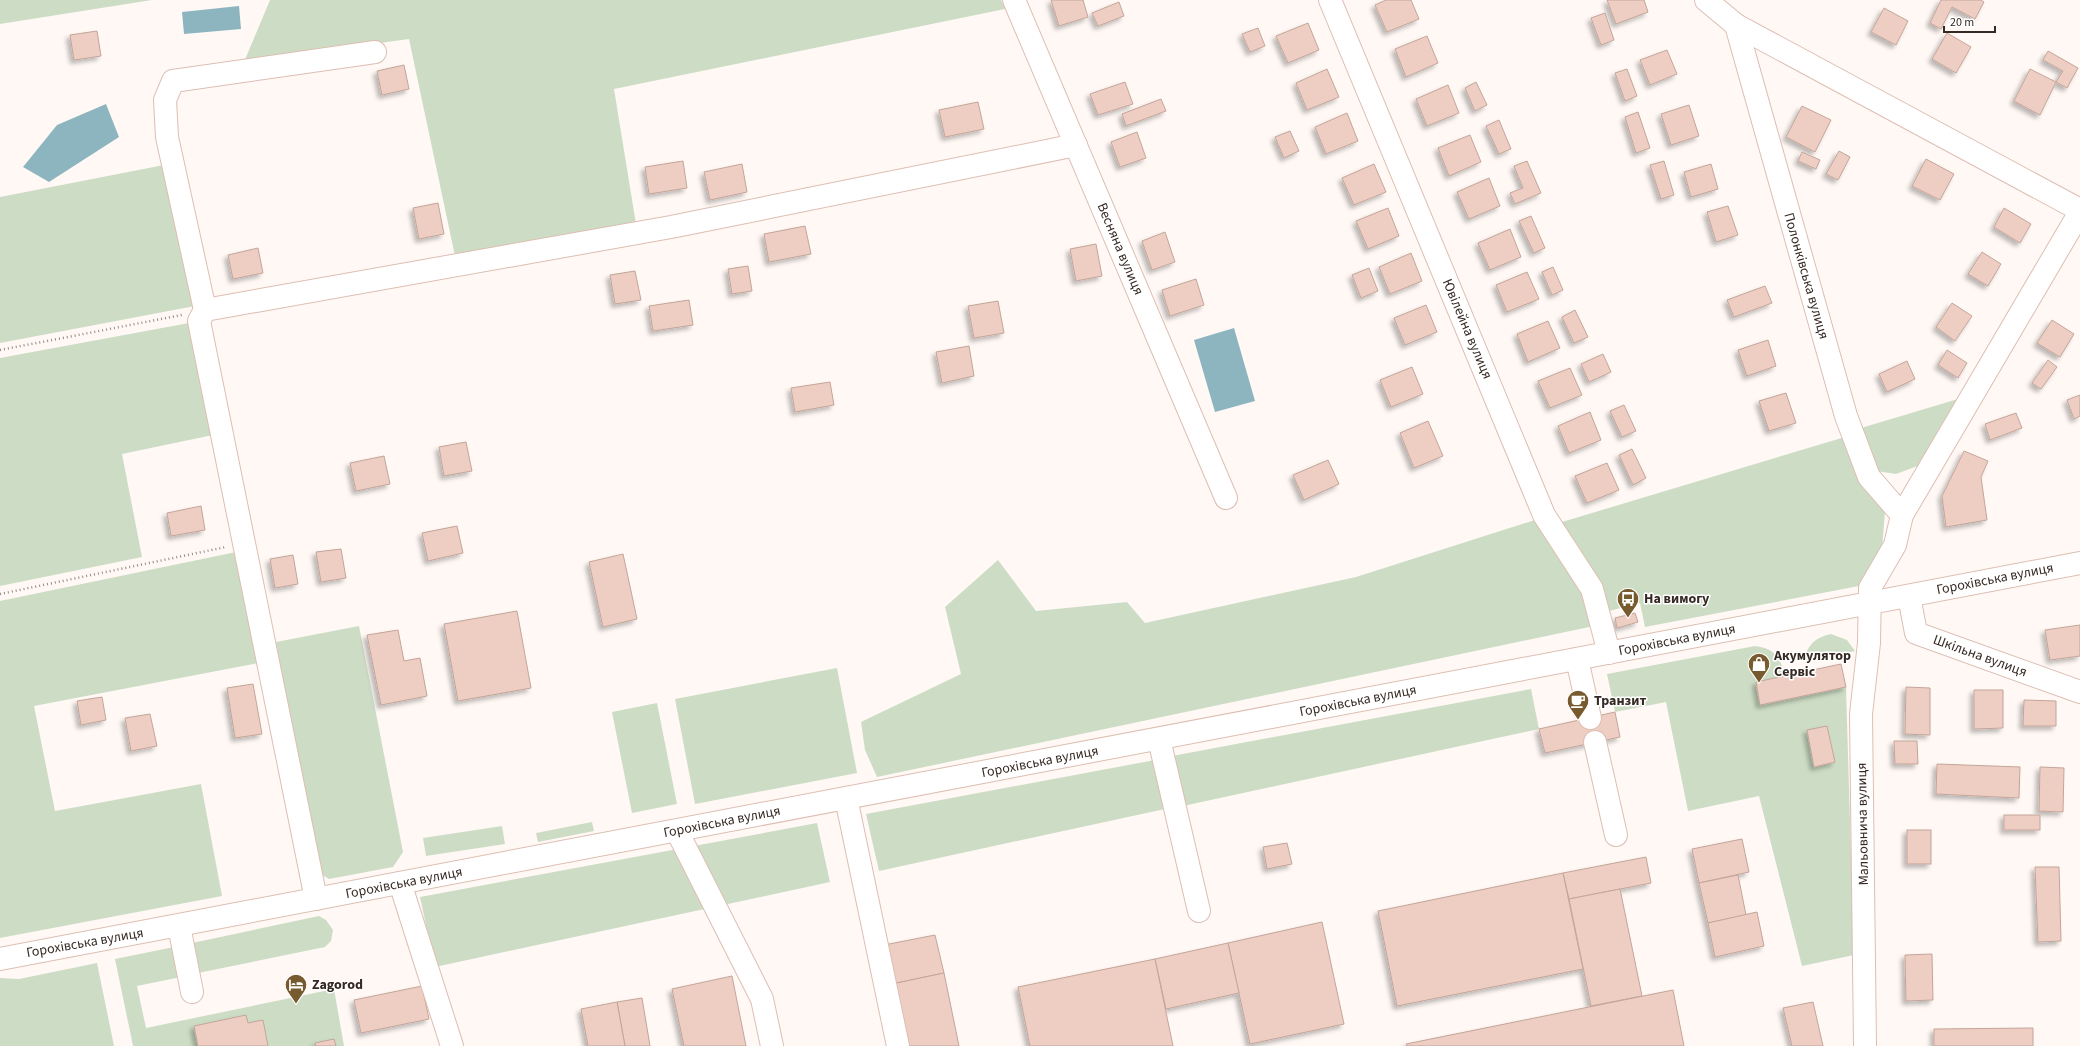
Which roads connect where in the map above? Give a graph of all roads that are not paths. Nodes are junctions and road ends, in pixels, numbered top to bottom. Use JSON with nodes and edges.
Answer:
{"nodes":[{"id":1,"x":1014,"y":0,"type":"edge"},
{"id":2,"x":1330,"y":0,"type":"edge"},
{"id":3,"x":1706,"y":0,"type":"edge"},
{"id":4,"x":1736,"y":25,"type":"junction"},
{"id":5,"x":375,"y":52,"type":"dead end"},
{"id":6,"x":1076,"y":145,"type":"junction"},
{"id":7,"x":2080,"y":211,"type":"edge"},
{"id":8,"x":205,"y":310,"type":"junction"},
{"id":9,"x":1226,"y":498,"type":"dead end"},
{"id":10,"x":1902,"y":515,"type":"junction"},
{"id":11,"x":2080,"y":563,"type":"edge"},
{"id":12,"x":1909,"y":596,"type":"junction"},
{"id":13,"x":1870,"y":603,"type":"junction"},
{"id":14,"x":1609,"y":653,"type":"junction"},
{"id":15,"x":1577,"y":659,"type":"junction"},
{"id":16,"x":2080,"y":692,"type":"edge"},
{"id":17,"x":1590,"y":718,"type":"dead end"},
{"id":18,"x":1159,"y":739,"type":"junction"},
{"id":19,"x":1595,"y":742,"type":"dead end"},
{"id":20,"x":846,"y":798,"type":"junction"},
{"id":21,"x":677,"y":831,"type":"junction"},
{"id":22,"x":1616,"y":835,"type":"dead end"},
{"id":23,"x":400,"y":883,"type":"junction"},
{"id":24,"x":316,"y":899,"type":"junction"},
{"id":25,"x":1199,"y":911,"type":"dead end"},
{"id":26,"x":179,"y":926,"type":"junction"},
{"id":27,"x":0,"y":959,"type":"edge"},
{"id":28,"x":192,"y":992,"type":"dead end"},
{"id":29,"x":452,"y":1046,"type":"edge"},
{"id":30,"x":772,"y":1046,"type":"edge"},
{"id":31,"x":898,"y":1046,"type":"edge"},
{"id":32,"x":1865,"y":1046,"type":"edge"}],
"edges":[{"from":1,"to":6,"type":"street","name":"Весняна вулиця"},
{"from":2,"to":14,"type":"street","name":"Ювілейна вулиця"},
{"from":3,"to":4,"type":"street"},
{"from":4,"to":7,"type":"street"},
{"from":4,"to":10,"type":"street","name":"Полонківська вулиця"},
{"from":5,"to":8,"type":"street"},
{"from":6,"to":8,"type":"street"},
{"from":6,"to":9,"type":"street","name":"Весняна вулиця"},
{"from":7,"to":10,"type":"street","name":"Мальовнича вулиця"},
{"from":8,"to":24,"type":"street"},
{"from":10,"to":13,"type":"street","name":"Мальовнича вулиця"},
{"from":11,"to":12,"type":"street","name":"Горохівська вулиця"},
{"from":12,"to":13,"type":"street","name":"Горохівська вулиця"},
{"from":12,"to":16,"type":"street","name":"Шкільна вулиця"},
{"from":13,"to":14,"type":"street","name":"Горохівська вулиця"},
{"from":13,"to":32,"type":"street","name":"Мальовнича вулиця"},
{"from":14,"to":15,"type":"street","name":"Горохівська вулиця"},
{"from":15,"to":17,"type":"street"},
{"from":15,"to":18,"type":"street","name":"Горохівська вулиця"},
{"from":18,"to":20,"type":"street","name":"Горохівська вулиця"},
{"from":18,"to":25,"type":"street"},
{"from":19,"to":22,"type":"street"},
{"from":20,"to":21,"type":"street","name":"Горохівська вулиця"},
{"from":20,"to":31,"type":"street"},
{"from":21,"to":23,"type":"street","name":"Горохівська вулиця"},
{"from":21,"to":30,"type":"street"},
{"from":23,"to":24,"type":"street","name":"Горохівська вулиця"},
{"from":23,"to":29,"type":"street"},
{"from":24,"to":26,"type":"street","name":"Горохівська вулиця"},
{"from":26,"to":27,"type":"street","name":"Горохівська вулиця"},
{"from":26,"to":28,"type":"street"}]}
